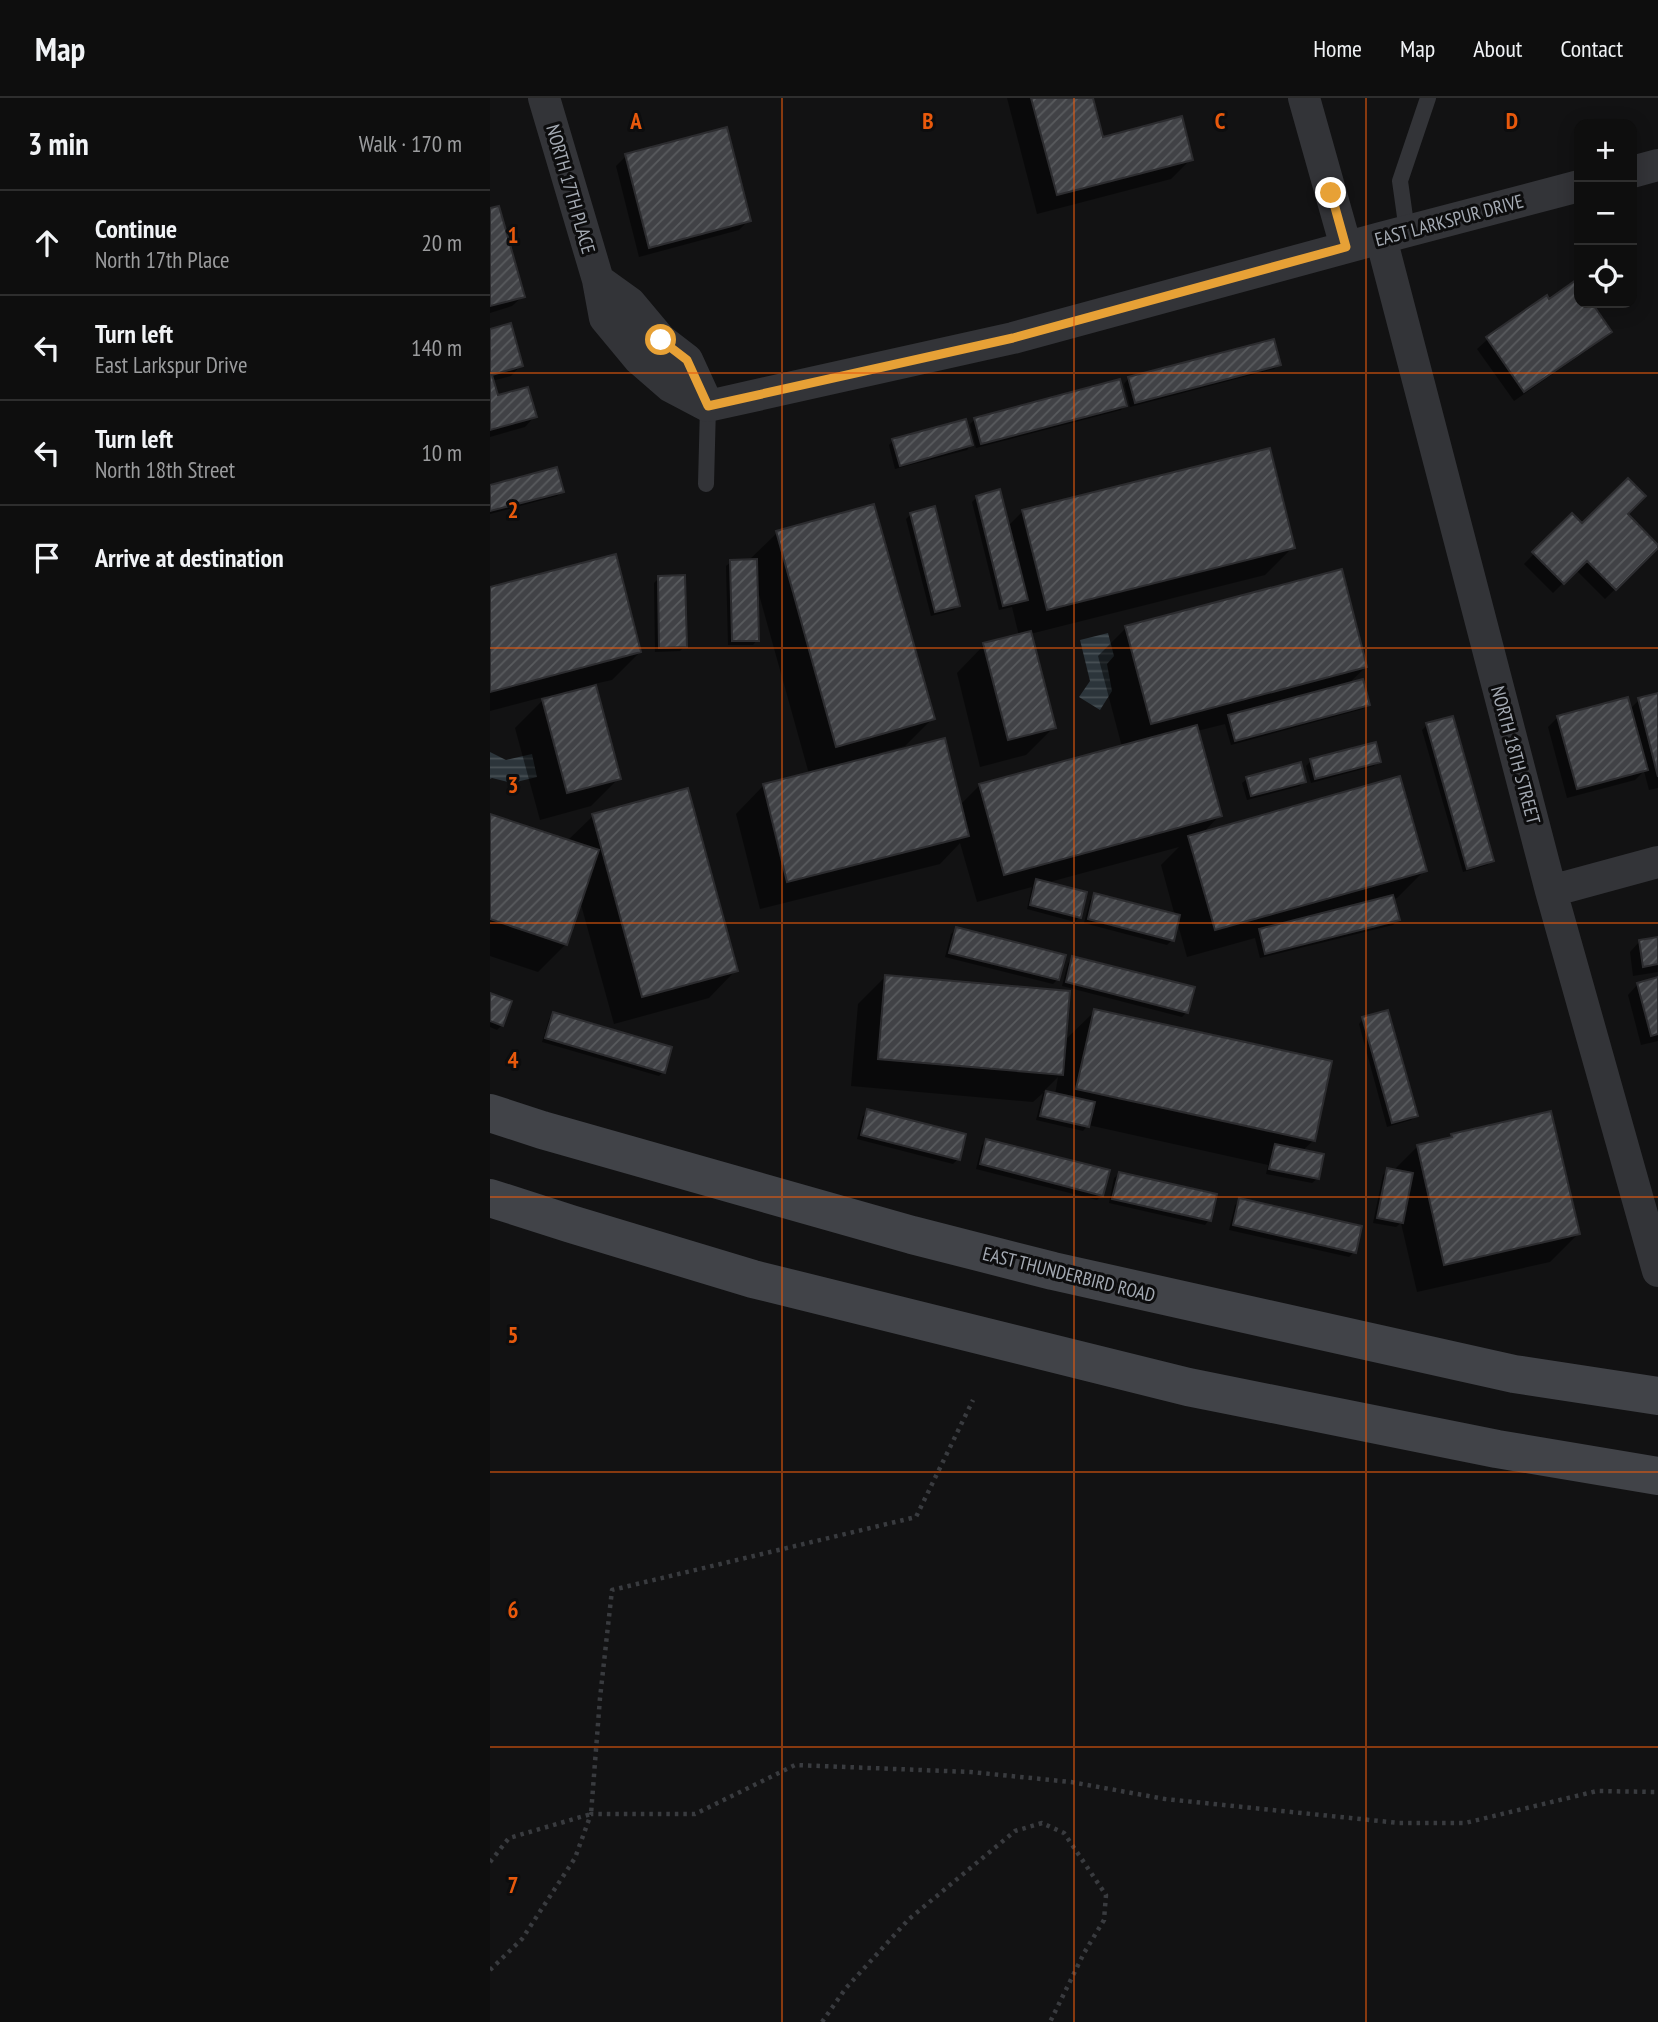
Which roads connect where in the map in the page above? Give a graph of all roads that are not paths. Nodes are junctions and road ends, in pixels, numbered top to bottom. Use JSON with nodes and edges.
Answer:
{"nodes":[{"id":1,"x":544,"y":98,"type":"edge"},
{"id":2,"x":1304,"y":98,"type":"edge"},
{"id":3,"x":1428,"y":98,"type":"edge"},
{"id":4,"x":1658,"y":165,"type":"edge"},
{"id":5,"x":1637,"y":171,"type":"edge"},
{"id":6,"x":1574,"y":187,"type":"edge"},
{"id":7,"x":1394,"y":234,"type":"junction"},
{"id":8,"x":1346,"y":247,"type":"junction"},
{"id":9,"x":708,"y":406,"type":"junction"},
{"id":10,"x":706,"y":484,"type":"dead end"},
{"id":11,"x":1658,"y":862,"type":"edge"},
{"id":12,"x":1551,"y":891,"type":"junction"},
{"id":13,"x":490,"y":1112,"type":"edge"},
{"id":14,"x":490,"y":1198,"type":"edge"},
{"id":15,"x":1658,"y":1271,"type":"edge"},
{"id":16,"x":1658,"y":1396,"type":"edge"},
{"id":17,"x":1657,"y":1470,"type":"edge"}],
"edges":[{"from":1,"to":9,"type":"street","name":"NORTH 17TH PLACE"},
{"from":2,"to":8,"type":"street"},
{"from":3,"to":7,"type":"lane"},
{"from":4,"to":5,"type":"street"},
{"from":6,"to":7,"type":"street","name":"EAST LARKSPUR DRIVE"},
{"from":7,"to":8,"type":"street","name":"EAST LARKSPUR DRIVE"},
{"from":7,"to":12,"type":"street","name":"NORTH 18TH STREET"},
{"from":8,"to":9,"type":"street","name":"EAST LARKSPUR DRIVE"},
{"from":9,"to":10,"type":"lane"},
{"from":11,"to":12,"type":"street"},
{"from":12,"to":15,"type":"street","name":"NORTH 18TH STREET"},
{"from":13,"to":16,"type":"main road","name":"EAST THUNDERBIRD ROAD"},
{"from":14,"to":17,"type":"main road"}]}
